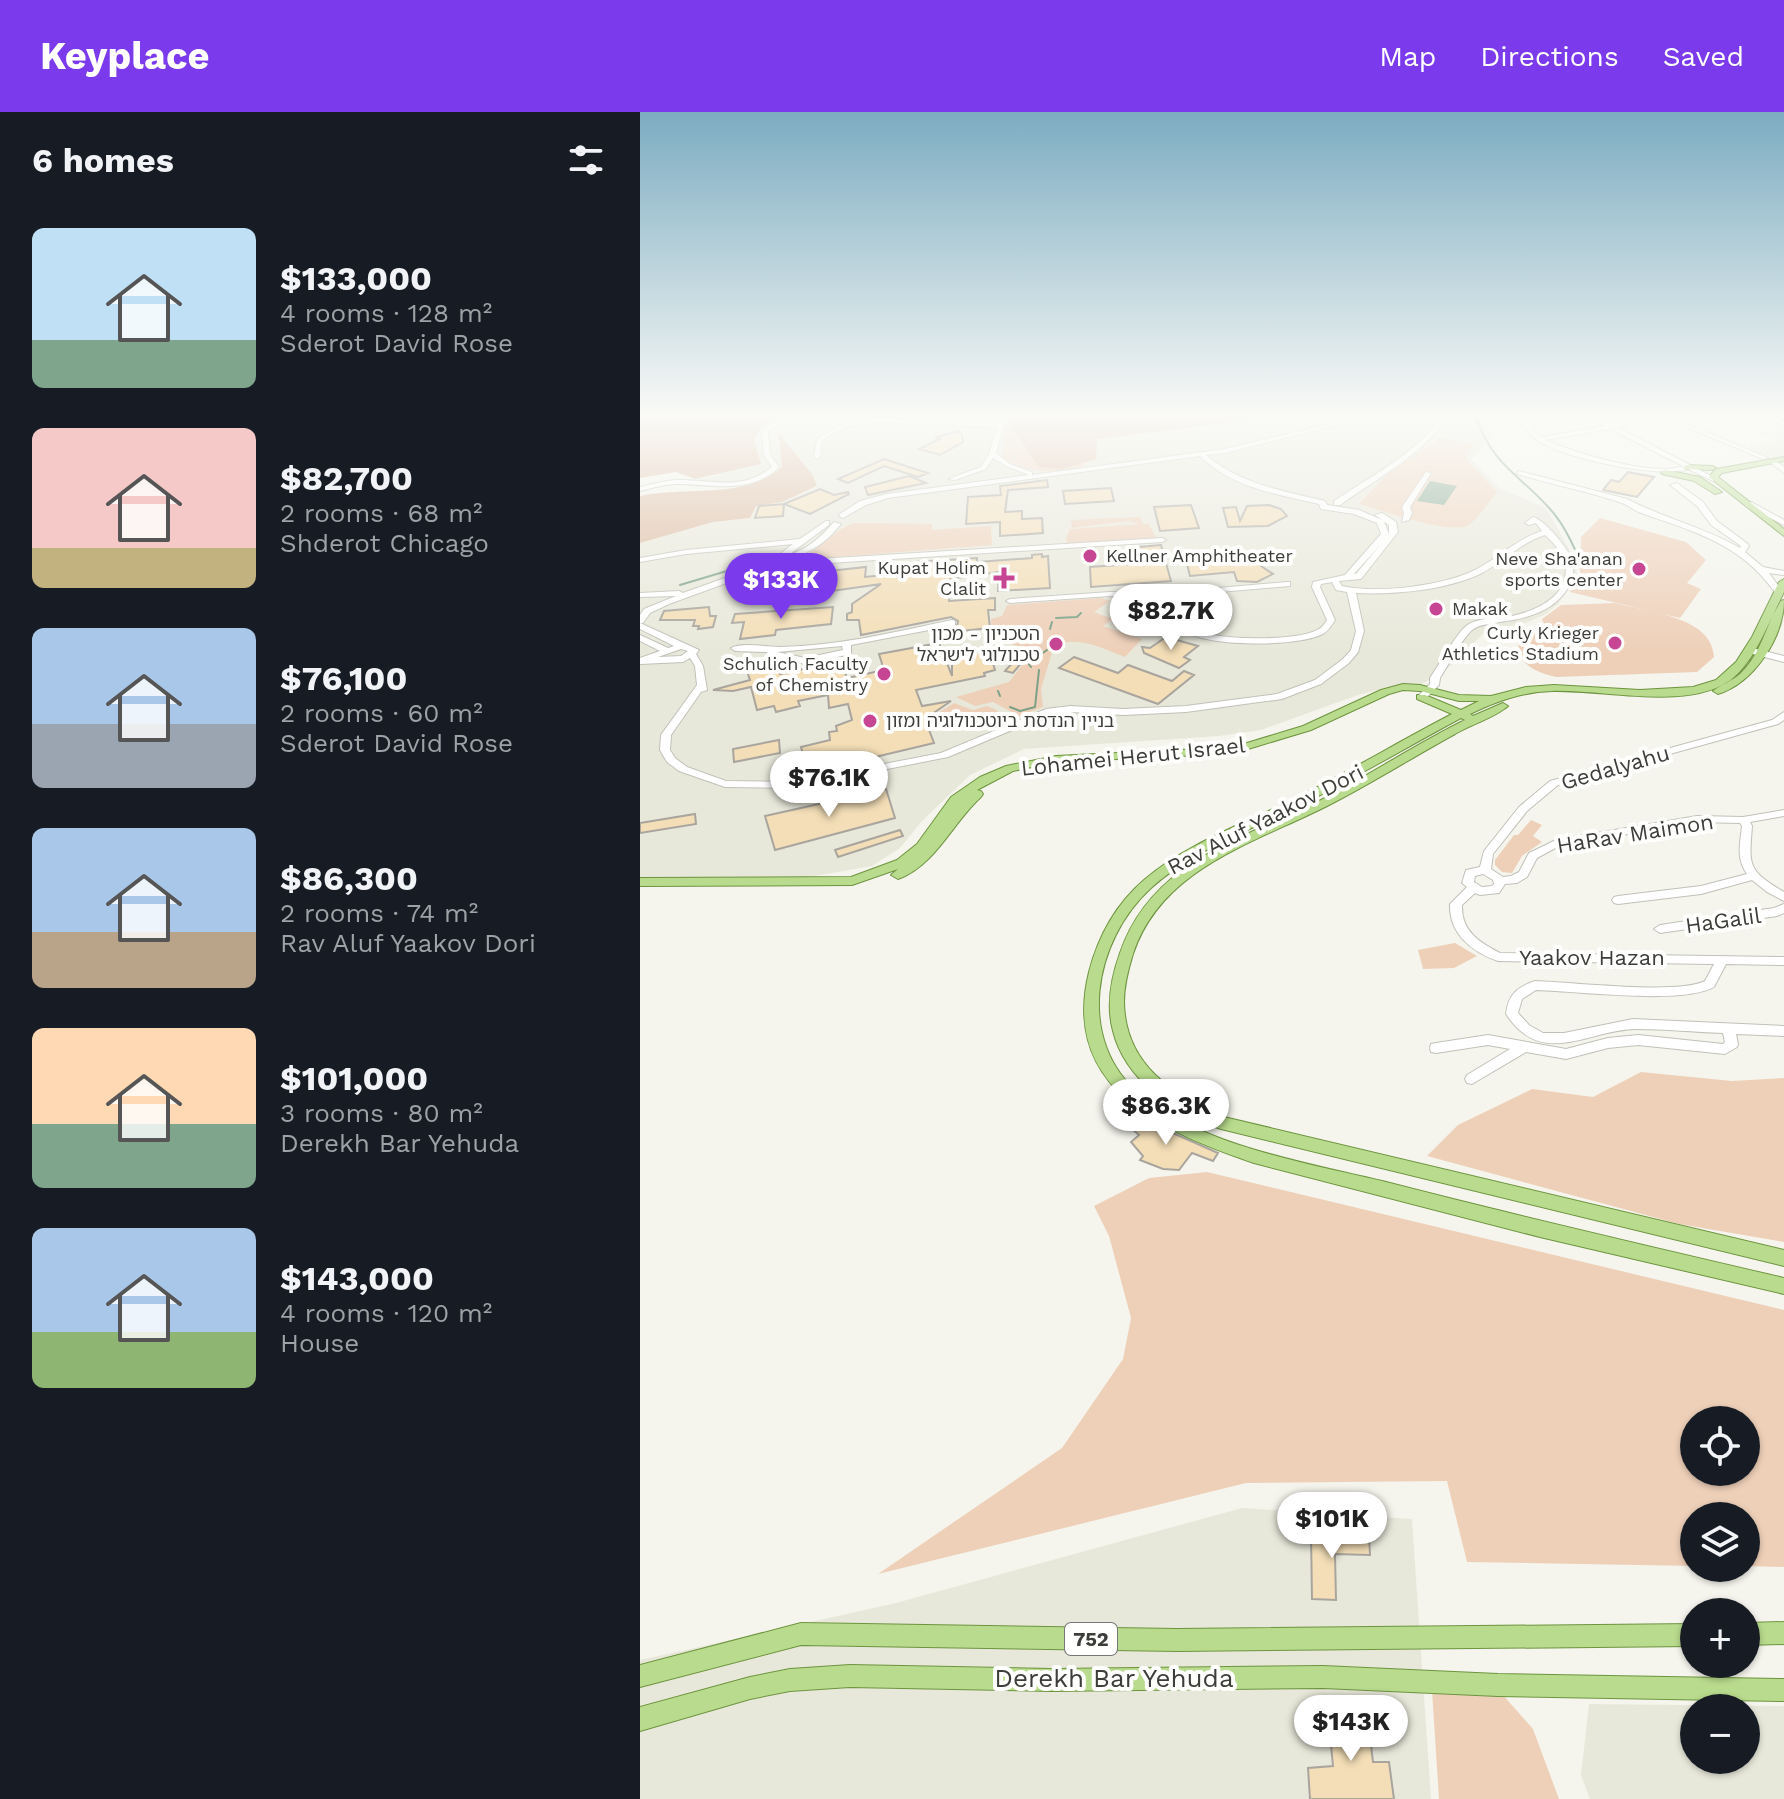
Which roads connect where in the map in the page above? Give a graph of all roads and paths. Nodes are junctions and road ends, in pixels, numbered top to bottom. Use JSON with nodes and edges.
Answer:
{"nodes":[{"id":1,"x":888,"y":495,"type":"edge"},
{"id":2,"x":900,"y":495,"type":"edge"},
{"id":3,"x":1298,"y":495,"type":"edge"},
{"id":4,"x":1345,"y":495,"type":"edge"},
{"id":5,"x":1347,"y":495,"type":"edge"},
{"id":6,"x":1350,"y":495,"type":"edge"},
{"id":7,"x":1414,"y":495,"type":"edge"},
{"id":8,"x":1600,"y":495,"type":"edge"},
{"id":9,"x":1687,"y":495,"type":"edge"},
{"id":10,"x":1724,"y":495,"type":"edge"},
{"id":11,"x":1735,"y":495,"type":"edge"},
{"id":12,"x":1333,"y":504,"type":"junction"},
{"id":13,"x":1748,"y":504,"type":"junction"},
{"id":14,"x":1359,"y":508,"type":"junction"},
{"id":15,"x":1536,"y":509,"type":"dead end"},
{"id":16,"x":839,"y":519,"type":"junction"},
{"id":17,"x":1405,"y":520,"type":"dead end"},
{"id":18,"x":1784,"y":523,"type":"edge"},
{"id":19,"x":1546,"y":532,"type":"junction"},
{"id":20,"x":1784,"y":533,"type":"edge"},
{"id":21,"x":806,"y":540,"type":"junction"},
{"id":22,"x":1162,"y":540,"type":"dead end"},
{"id":23,"x":777,"y":544,"type":"junction"},
{"id":24,"x":1782,"y":545,"type":"edge"},
{"id":25,"x":793,"y":549,"type":"junction"},
{"id":26,"x":1740,"y":553,"type":"junction"},
{"id":27,"x":640,"y":560,"type":"edge"},
{"id":28,"x":782,"y":564,"type":"dead end"},
{"id":29,"x":1761,"y":569,"type":"junction"},
{"id":30,"x":1784,"y":573,"type":"edge"},
{"id":31,"x":1348,"y":576,"type":"junction"},
{"id":32,"x":1335,"y":581,"type":"junction"},
{"id":33,"x":1287,"y":584,"type":"dead end"},
{"id":34,"x":1358,"y":585,"type":"junction"},
{"id":35,"x":1782,"y":585,"type":"edge"},
{"id":36,"x":679,"y":593,"type":"junction"},
{"id":37,"x":1184,"y":593,"type":"dead end"},
{"id":38,"x":640,"y":595,"type":"edge"},
{"id":39,"x":1010,"y":601,"type":"dead end"},
{"id":40,"x":1784,"y":603,"type":"edge"},
{"id":41,"x":640,"y":609,"type":"edge"},
{"id":42,"x":952,"y":623,"type":"dead end"},
{"id":43,"x":640,"y":624,"type":"edge"},
{"id":44,"x":640,"y":638,"type":"edge"},
{"id":45,"x":655,"y":644,"type":"junction"},
{"id":46,"x":681,"y":646,"type":"junction"},
{"id":47,"x":735,"y":648,"type":"dead end"},
{"id":48,"x":1757,"y":652,"type":"junction"},
{"id":49,"x":667,"y":654,"type":"junction"},
{"id":50,"x":687,"y":657,"type":"junction"},
{"id":51,"x":1778,"y":657,"type":"edge"},
{"id":52,"x":640,"y":661,"type":"edge"},
{"id":53,"x":1511,"y":693,"type":"junction"},
{"id":54,"x":1432,"y":696,"type":"junction"},
{"id":55,"x":1470,"y":714,"type":"junction"},
{"id":56,"x":1784,"y":715,"type":"edge"},
{"id":57,"x":1445,"y":724,"type":"junction"},
{"id":58,"x":1784,"y":813,"type":"edge"},
{"id":59,"x":1743,"y":820,"type":"junction"},
{"id":60,"x":1485,"y":870,"type":"junction"},
{"id":61,"x":1754,"y":876,"type":"junction"},
{"id":62,"x":1500,"y":881,"type":"junction"},
{"id":63,"x":640,"y":882,"type":"edge"},
{"id":64,"x":1473,"y":888,"type":"junction"},
{"id":65,"x":640,"y":891,"type":"edge"},
{"id":66,"x":1784,"y":897,"type":"edge"},
{"id":67,"x":1618,"y":900,"type":"dead end"},
{"id":68,"x":1784,"y":908,"type":"edge"},
{"id":69,"x":1660,"y":929,"type":"dead end"},
{"id":70,"x":1722,"y":960,"type":"junction"},
{"id":71,"x":1784,"y":961,"type":"edge"},
{"id":72,"x":1729,"y":1029,"type":"junction"},
{"id":73,"x":1784,"y":1031,"type":"edge"},
{"id":74,"x":1436,"y":1048,"type":"dead end"},
{"id":75,"x":1522,"y":1048,"type":"junction"},
{"id":76,"x":1472,"y":1079,"type":"dead end"},
{"id":77,"x":1784,"y":1258,"type":"edge"},
{"id":78,"x":1784,"y":1286,"type":"edge"},
{"id":79,"x":1784,"y":1633,"type":"edge"},
{"id":80,"x":1760,"y":1634,"type":"edge"},
{"id":81,"x":1680,"y":1635,"type":"edge"},
{"id":82,"x":640,"y":1676,"type":"edge"},
{"id":83,"x":1784,"y":1690,"type":"edge"},
{"id":84,"x":640,"y":1719,"type":"edge"}],
"edges":[{"from":1,"to":16,"type":"street"},
{"from":2,"to":16,"type":"street"},
{"from":3,"to":12,"type":"street"},
{"from":4,"to":12,"type":"street"},
{"from":5,"to":12,"type":"street"},
{"from":6,"to":14,"type":"street"},
{"from":7,"to":17,"type":"street"},
{"from":8,"to":26,"type":"street"},
{"from":9,"to":26,"type":"street"},
{"from":10,"to":24,"type":"main road"},
{"from":11,"to":13,"type":"main road"},
{"from":12,"to":14,"type":"street"},
{"from":12,"to":31,"type":"street"},
{"from":13,"to":18,"type":"street"},
{"from":13,"to":20,"type":"main road"},
{"from":14,"to":34,"type":"street"},
{"from":15,"to":19,"type":"street"},
{"from":16,"to":21,"type":"street"},
{"from":16,"to":43,"type":"street"},
{"from":19,"to":34,"type":"street"},
{"from":19,"to":54,"type":"street"},
{"from":21,"to":23,"type":"street"},
{"from":21,"to":25,"type":"street"},
{"from":22,"to":28,"type":"street"},
{"from":23,"to":25,"type":"street"},
{"from":23,"to":27,"type":"street"},
{"from":25,"to":36,"type":"street"},
{"from":26,"to":29,"type":"street"},
{"from":29,"to":30,"type":"street"},
{"from":29,"to":35,"type":"street"},
{"from":31,"to":32,"type":"street"},
{"from":31,"to":34,"type":"street"},
{"from":32,"to":34,"type":"street"},
{"from":32,"to":39,"type":"street"},
{"from":33,"to":37,"type":"street"},
{"from":34,"to":50,"type":"street"},
{"from":35,"to":48,"type":"main road","name":"Rav Aluf Yaakov Dori"},
{"from":36,"to":38,"type":"street"},
{"from":36,"to":41,"type":"street"},
{"from":40,"to":48,"type":"main road","name":"Rav Aluf Yaakov Dori"},
{"from":42,"to":47,"type":"street"},
{"from":43,"to":46,"type":"street"},
{"from":44,"to":45,"type":"street"},
{"from":45,"to":49,"type":"street"},
{"from":45,"to":52,"type":"street"},
{"from":46,"to":49,"type":"street"},
{"from":46,"to":50,"type":"street"},
{"from":48,"to":51,"type":"main road"},
{"from":48,"to":53,"type":"main road","name":"Rav Aluf Yaakov Dori"},
{"from":48,"to":55,"type":"main road","name":"Rav Aluf Yaakov Dori"},
{"from":49,"to":50,"type":"street"},
{"from":49,"to":52,"type":"street"},
{"from":53,"to":54,"type":"main road","name":"Lohamei Herut Israel"},
{"from":53,"to":55,"type":"main road","name":"Rav Aluf Yaakov Dori"},
{"from":54,"to":55,"type":"main road","name":"Lohamei Herut Israel"},
{"from":54,"to":57,"type":"main road"},
{"from":54,"to":63,"type":"main road","name":"Lohamei Herut Israel"},
{"from":54,"to":65,"type":"main road","name":"Lohamei Herut Israel"},
{"from":55,"to":57,"type":"main road","name":"Rav Aluf Yaakov Dori"},
{"from":55,"to":77,"type":"main road","name":"Rav Aluf Yaakov Dori"},
{"from":56,"to":60,"type":"street","name":"Gedalyahu"},
{"from":57,"to":78,"type":"main road","name":"Rav Aluf Yaakov Dori"},
{"from":58,"to":59,"type":"street","name":"HaRav Maimon"},
{"from":59,"to":61,"type":"street"},
{"from":59,"to":62,"type":"street","name":"HaRav Maimon"},
{"from":60,"to":62,"type":"street"},
{"from":60,"to":64,"type":"street"},
{"from":61,"to":66,"type":"street"},
{"from":61,"to":67,"type":"street"},
{"from":62,"to":64,"type":"street"},
{"from":64,"to":70,"type":"street","name":"Yaakov Hazan"},
{"from":68,"to":69,"type":"street","name":"HaGalil"},
{"from":70,"to":71,"type":"street","name":"Yaakov Hazan"},
{"from":70,"to":72,"type":"street"},
{"from":72,"to":73,"type":"street"},
{"from":72,"to":75,"type":"street"},
{"from":74,"to":75,"type":"street"},
{"from":75,"to":76,"type":"street"},
{"from":79,"to":80,"type":"main road"},
{"from":81,"to":82,"type":"main road","name":"Derekh Bar Yehuda","number":"752"},
{"from":83,"to":84,"type":"main road","name":"Derekh Bar Yehuda","number":"752"}]}
